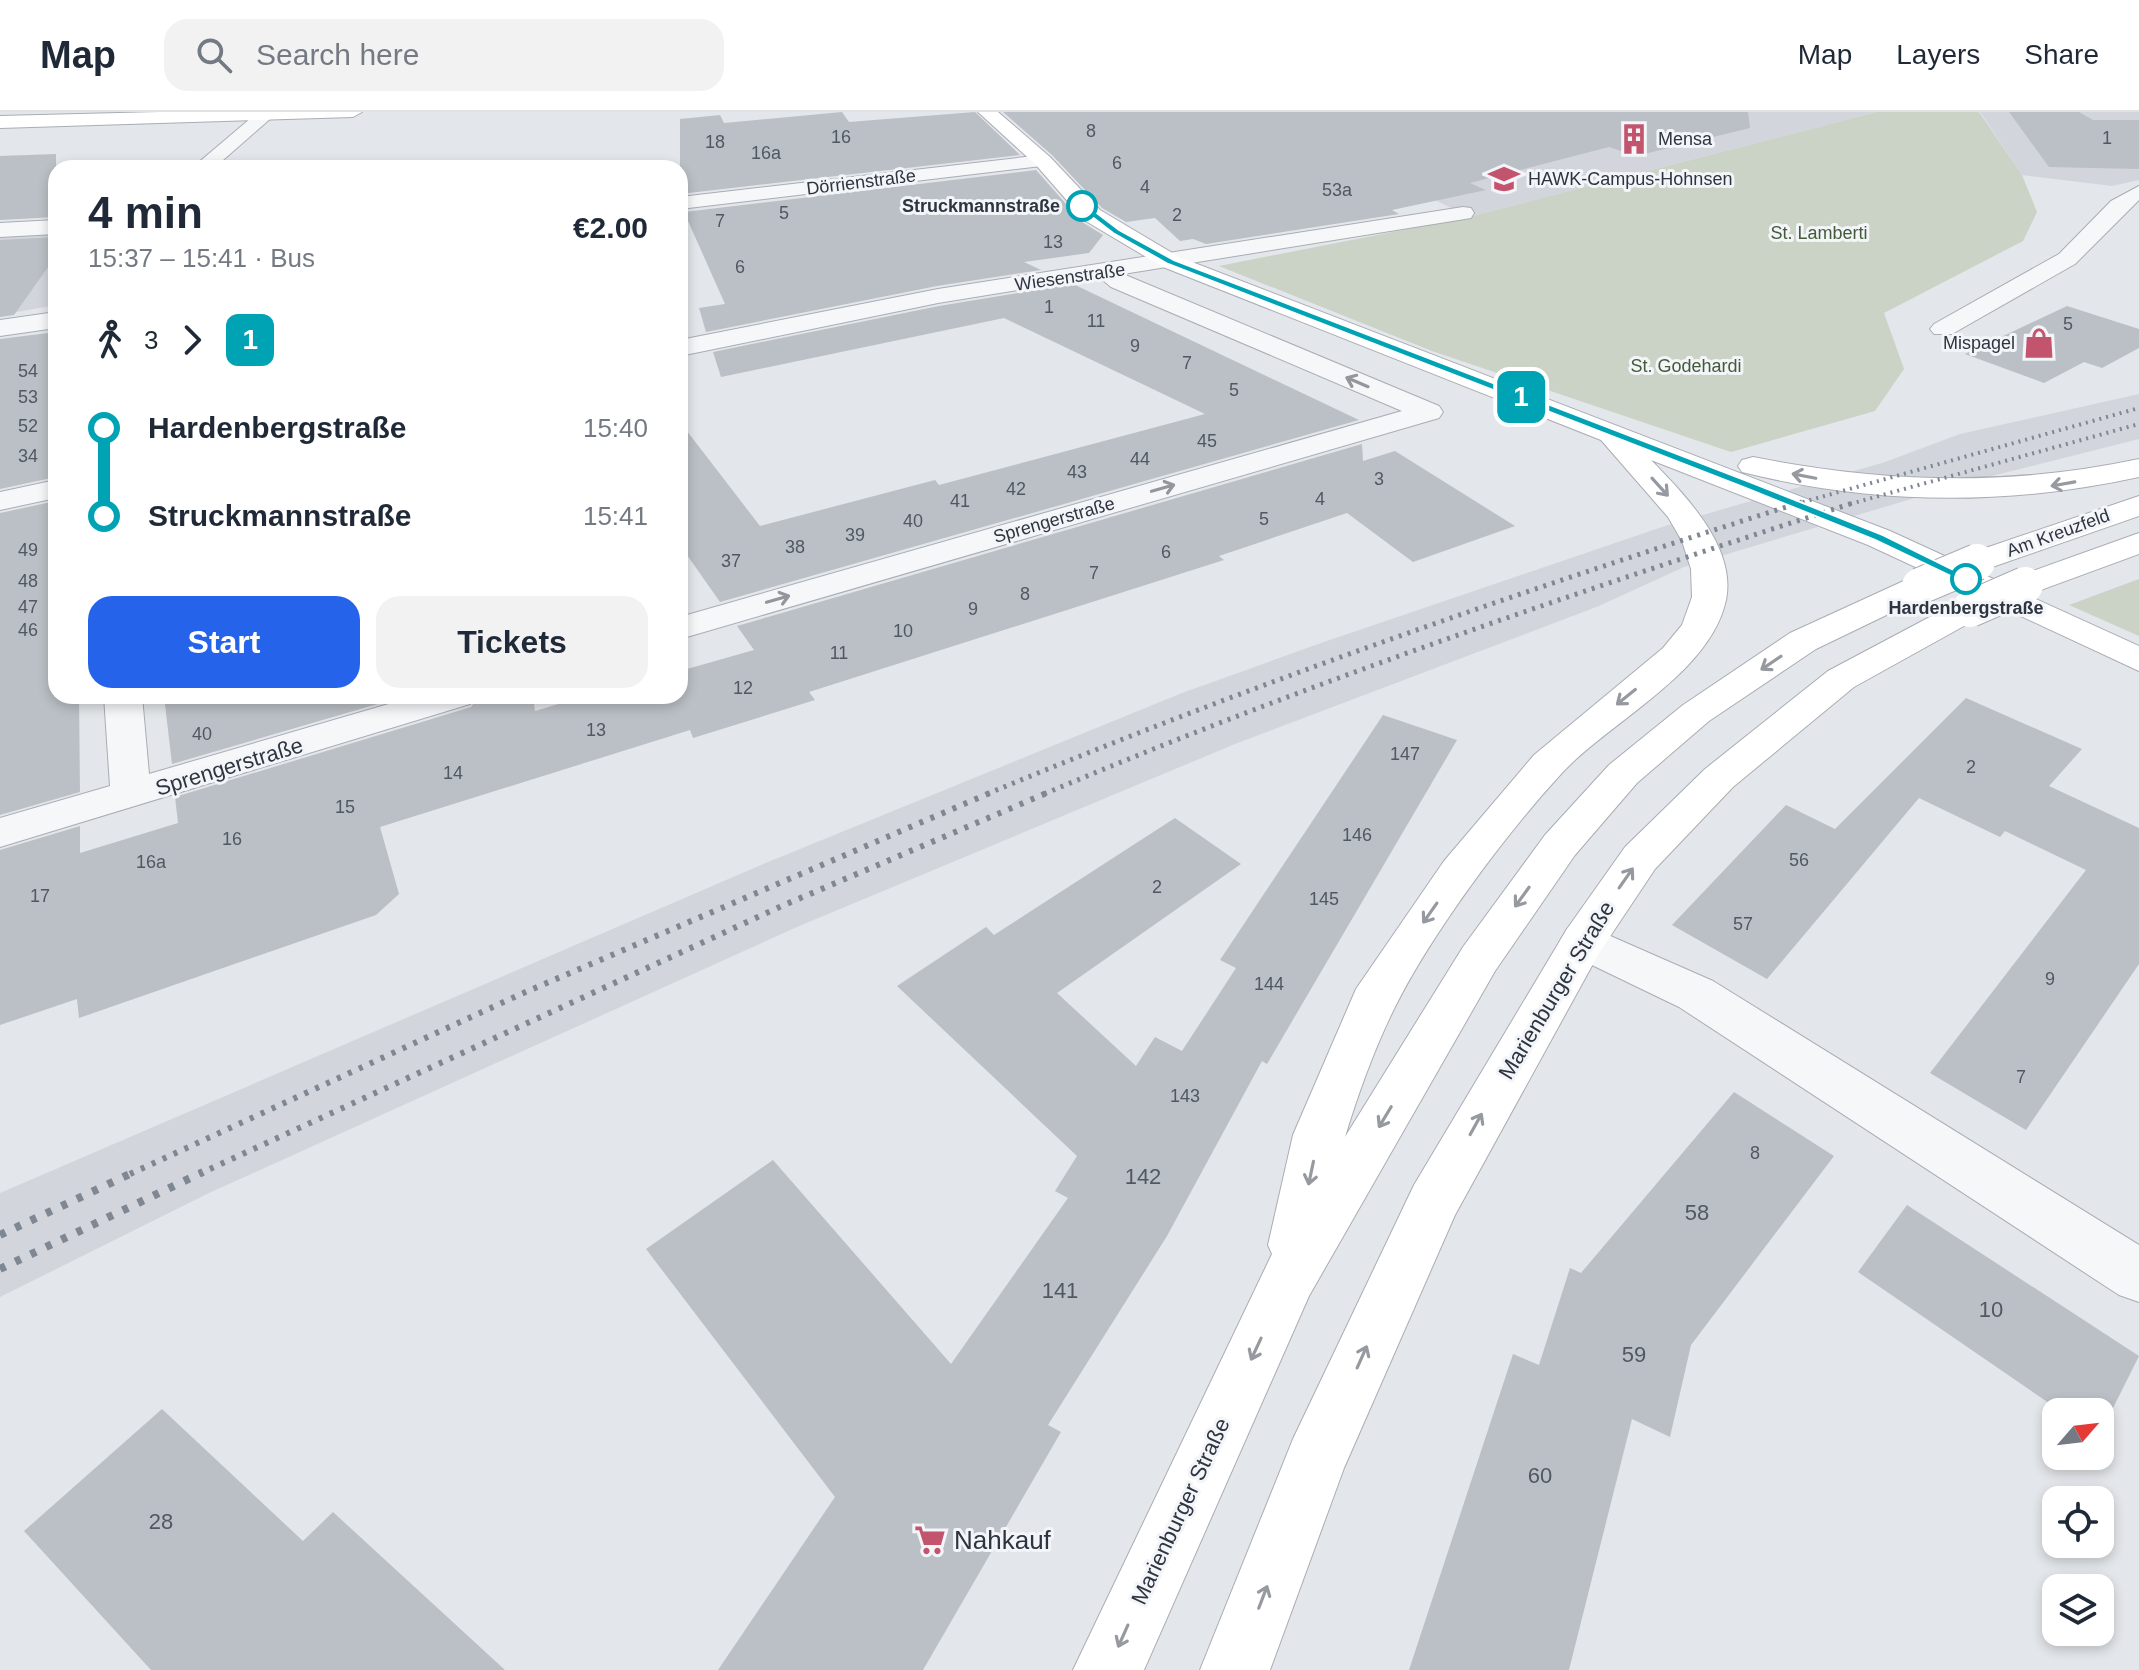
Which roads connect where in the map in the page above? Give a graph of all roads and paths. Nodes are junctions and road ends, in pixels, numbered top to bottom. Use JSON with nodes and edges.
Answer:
{"nodes":[{"id":1,"x":353,"y":112,"type":"edge"},
{"id":2,"x":987,"y":112,"type":"edge"},
{"id":3,"x":268,"y":113,"type":"edge"},
{"id":4,"x":0,"y":122,"type":"edge"},
{"id":5,"x":212,"y":160,"type":"edge"},
{"id":6,"x":1043,"y":161,"type":"junction"},
{"id":7,"x":2139,"y":192,"type":"edge"},
{"id":8,"x":688,"y":202,"type":"edge"},
{"id":9,"x":1463,"y":213,"type":"dead end"},
{"id":10,"x":48,"y":227,"type":"edge"},
{"id":11,"x":2101,"y":227,"type":"junction"},
{"id":12,"x":0,"y":230,"type":"edge"},
{"id":13,"x":2126,"y":234,"type":"dead end"},
{"id":14,"x":1171,"y":262,"type":"junction"},
{"id":15,"x":1106,"y":271,"type":"junction"},
{"id":16,"x":48,"y":321,"type":"edge"},
{"id":17,"x":0,"y":328,"type":"edge"},
{"id":18,"x":1943,"y":329,"type":"dead end"},
{"id":19,"x":688,"y":346,"type":"edge"},
{"id":20,"x":1607,"y":430,"type":"junction"},
{"id":21,"x":2139,"y":468,"type":"edge"},
{"id":22,"x":48,"y":491,"type":"edge"},
{"id":23,"x":0,"y":501,"type":"edge"},
{"id":24,"x":2139,"y":505,"type":"edge"},
{"id":25,"x":2139,"y":543,"type":"edge"},
{"id":26,"x":1973,"y":586,"type":"junction"},
{"id":27,"x":692,"y":624,"type":"edge"},
{"id":28,"x":2139,"y":660,"type":"edge"},
{"id":29,"x":124,"y":704,"type":"edge"},
{"id":30,"x":431,"y":704,"type":"edge"},
{"id":31,"x":131,"y":796,"type":"junction"},
{"id":32,"x":0,"y":833,"type":"edge"},
{"id":33,"x":1583,"y":941,"type":"junction"},
{"id":34,"x":2139,"y":1276,"type":"edge"},
{"id":35,"x":1289,"y":1278,"type":"junction"},
{"id":36,"x":1108,"y":1670,"type":"edge"},
{"id":37,"x":1235,"y":1670,"type":"edge"}],
"edges":[{"from":1,"to":3,"type":"main road"},
{"from":2,"to":6,"type":"main road"},
{"from":3,"to":4,"type":"main road"},
{"from":3,"to":5,"type":"street"},
{"from":6,"to":8,"type":"street","name":"Dörrienstraße"},
{"from":6,"to":14,"type":"main road"},
{"from":7,"to":11,"type":"street"},
{"from":9,"to":14,"type":"street","name":"Wiesenstraße"},
{"from":10,"to":12,"type":"street"},
{"from":11,"to":13,"type":"street"},
{"from":11,"to":18,"type":"street"},
{"from":14,"to":15,"type":"street","name":"Wiesenstraße"},
{"from":14,"to":20,"type":"main road"},
{"from":15,"to":19,"type":"street","name":"Wiesenstraße"},
{"from":27,"to":15,"type":"street","name":"Sprengerstraße","one_way":true},
{"from":16,"to":17,"type":"street"},
{"from":21,"to":20,"type":"main road","one_way":true},
{"from":20,"to":28,"type":"main road"},
{"from":20,"to":35,"type":"main road","one_way":true},
{"from":22,"to":23,"type":"street"},
{"from":24,"to":26,"type":"main road","name":"Am Kreuzfeld"},
{"from":25,"to":26,"type":"main road","name":"Marienburger Straße","bridge":true},
{"from":33,"to":26,"type":"main road","name":"Marienburger Straße","one_way":true},
{"from":26,"to":35,"type":"main road","name":"Marienburger Straße","one_way":true,"bridge":true},
{"from":29,"to":31,"type":"street"},
{"from":30,"to":31,"type":"street","name":"Sprengerstraße"},
{"from":31,"to":32,"type":"street","name":"Sprengerstraße"},
{"from":33,"to":34,"type":"street"},
{"from":37,"to":33,"type":"main road","name":"Marienburger Straße","one_way":true},
{"from":35,"to":36,"type":"main road","name":"Marienburger Straße","one_way":true}]}
